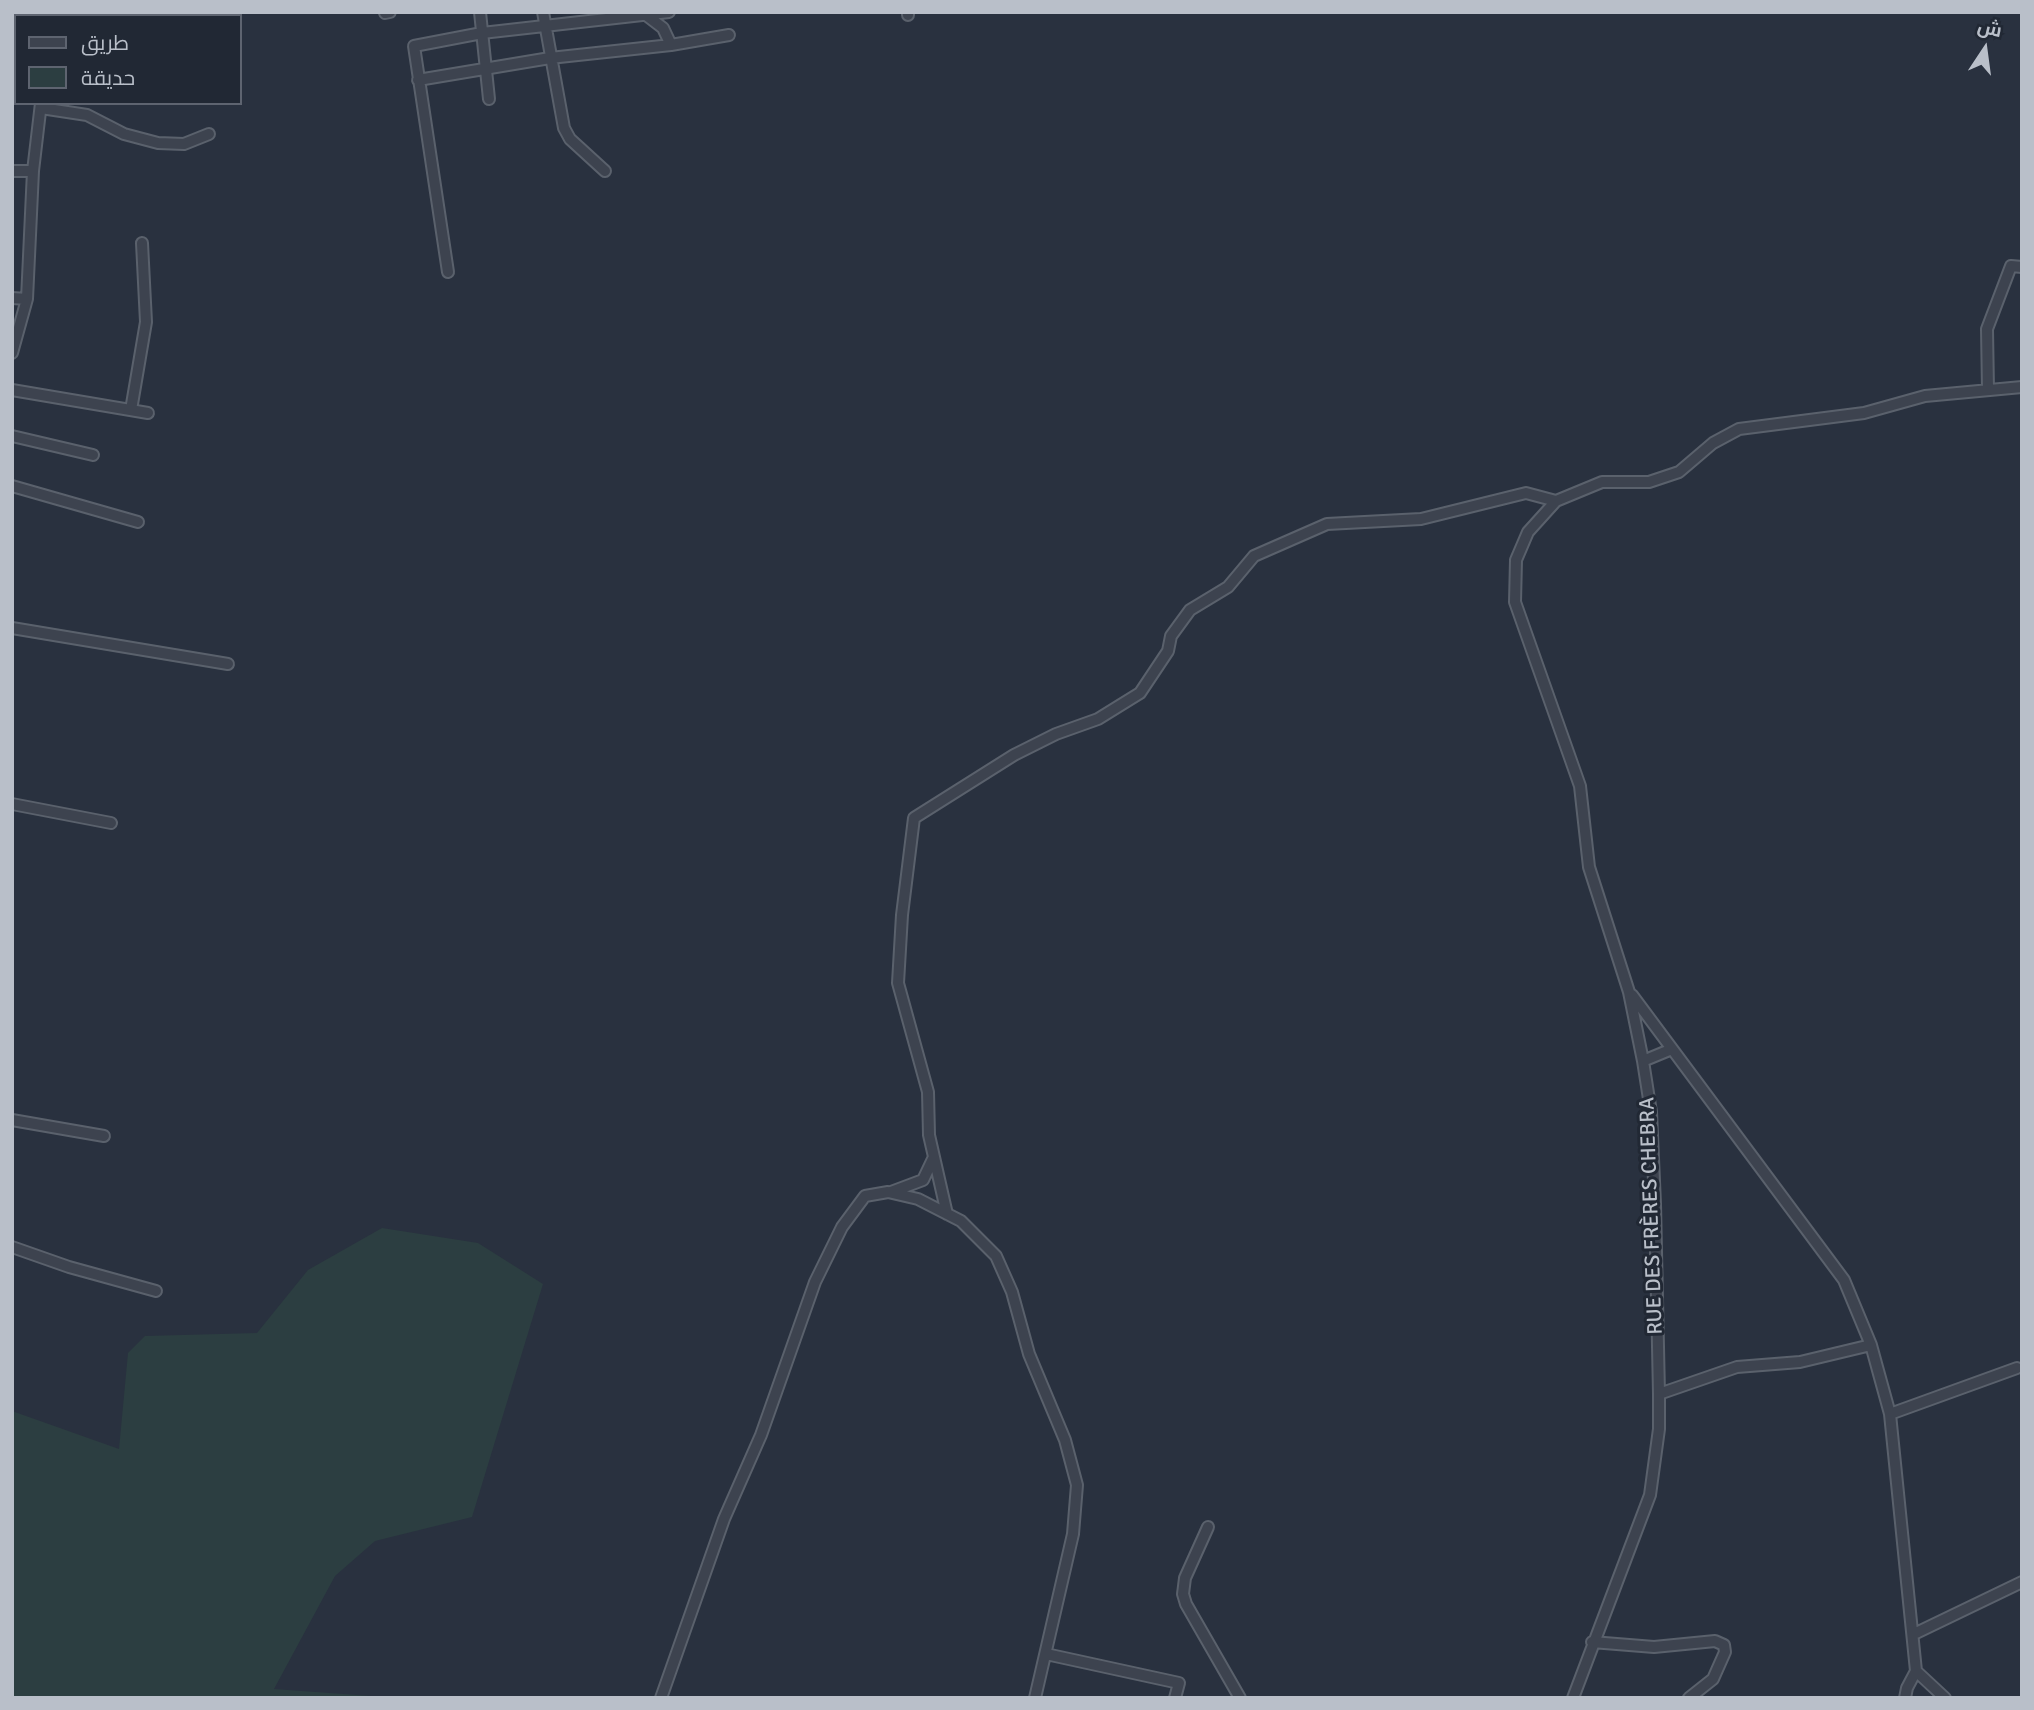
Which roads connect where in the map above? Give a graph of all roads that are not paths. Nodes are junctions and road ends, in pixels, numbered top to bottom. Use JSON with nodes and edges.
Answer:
{"nodes":[{"id":1,"x":390,"y":12,"type":"edge"},
{"id":2,"x":480,"y":12,"type":"edge"},
{"id":3,"x":543,"y":12,"type":"edge"},
{"id":4,"x":669,"y":12,"type":"edge"},
{"id":5,"x":385,"y":13,"type":"edge"},
{"id":6,"x":646,"y":15,"type":"junction"},
{"id":7,"x":543,"y":26,"type":"junction"},
{"id":8,"x":482,"y":33,"type":"junction"},
{"id":9,"x":729,"y":35,"type":"dead end"},
{"id":10,"x":671,"y":45,"type":"junction"},
{"id":11,"x":550,"y":58,"type":"junction"},
{"id":12,"x":487,"y":69,"type":"junction"},
{"id":13,"x":418,"y":80,"type":"junction"},
{"id":14,"x":489,"y":99,"type":"dead end"},
{"id":15,"x":41,"y":105,"type":"edge"},
{"id":16,"x":209,"y":134,"type":"dead end"},
{"id":17,"x":605,"y":170,"type":"dead end"},
{"id":18,"x":12,"y":171,"type":"edge"},
{"id":19,"x":33,"y":171,"type":"junction"},
{"id":20,"x":142,"y":243,"type":"dead end"},
{"id":21,"x":2022,"y":267,"type":"edge"},
{"id":22,"x":448,"y":272,"type":"dead end"},
{"id":23,"x":12,"y":298,"type":"edge"},
{"id":24,"x":27,"y":299,"type":"junction"},
{"id":25,"x":12,"y":353,"type":"edge"},
{"id":26,"x":2022,"y":387,"type":"edge"},
{"id":27,"x":12,"y":390,"type":"edge"},
{"id":28,"x":1988,"y":390,"type":"junction"},
{"id":29,"x":131,"y":410,"type":"junction"},
{"id":30,"x":148,"y":413,"type":"dead end"},
{"id":31,"x":12,"y":436,"type":"edge"},
{"id":32,"x":93,"y":455,"type":"dead end"},
{"id":33,"x":12,"y":486,"type":"edge"},
{"id":34,"x":1556,"y":501,"type":"junction"},
{"id":35,"x":138,"y":522,"type":"dead end"},
{"id":36,"x":12,"y":628,"type":"edge"},
{"id":37,"x":228,"y":664,"type":"dead end"},
{"id":38,"x":12,"y":804,"type":"edge"},
{"id":39,"x":111,"y":823,"type":"dead end"},
{"id":40,"x":1629,"y":992,"type":"junction"},
{"id":41,"x":1672,"y":1049,"type":"junction"},
{"id":42,"x":1643,"y":1061,"type":"junction"},
{"id":43,"x":12,"y":1120,"type":"edge"},
{"id":44,"x":104,"y":1136,"type":"dead end"},
{"id":45,"x":933,"y":1158,"type":"junction"},
{"id":46,"x":888,"y":1192,"type":"junction"},
{"id":47,"x":947,"y":1214,"type":"junction"},
{"id":48,"x":12,"y":1247,"type":"edge"},
{"id":49,"x":156,"y":1291,"type":"dead end"},
{"id":50,"x":1871,"y":1345,"type":"junction"},
{"id":51,"x":2017,"y":1368,"type":"dead end"},
{"id":52,"x":1659,"y":1394,"type":"junction"},
{"id":53,"x":1890,"y":1414,"type":"junction"},
{"id":54,"x":1208,"y":1527,"type":"dead end"},
{"id":55,"x":2022,"y":1582,"type":"edge"},
{"id":56,"x":1914,"y":1634,"type":"junction"},
{"id":57,"x":1591,"y":1642,"type":"junction"},
{"id":58,"x":1046,"y":1654,"type":"junction"},
{"id":59,"x":1916,"y":1671,"type":"junction"},
{"id":60,"x":661,"y":1698,"type":"edge"},
{"id":61,"x":1035,"y":1698,"type":"edge"},
{"id":62,"x":1175,"y":1698,"type":"edge"},
{"id":63,"x":1240,"y":1698,"type":"edge"},
{"id":64,"x":1573,"y":1698,"type":"edge"},
{"id":65,"x":1689,"y":1698,"type":"edge"},
{"id":66,"x":1905,"y":1698,"type":"edge"},
{"id":67,"x":1945,"y":1698,"type":"edge"}],
"edges":[{"from":1,"to":5,"type":"street"},
{"from":2,"to":8,"type":"street"},
{"from":3,"to":7,"type":"street"},
{"from":4,"to":6,"type":"street"},
{"from":6,"to":7,"type":"street"},
{"from":6,"to":10,"type":"street"},
{"from":7,"to":8,"type":"street"},
{"from":7,"to":11,"type":"street"},
{"from":8,"to":12,"type":"street"},
{"from":8,"to":13,"type":"street"},
{"from":9,"to":10,"type":"street"},
{"from":10,"to":11,"type":"street"},
{"from":11,"to":12,"type":"street"},
{"from":11,"to":17,"type":"street"},
{"from":12,"to":13,"type":"street"},
{"from":12,"to":14,"type":"street"},
{"from":13,"to":22,"type":"street"},
{"from":15,"to":16,"type":"street"},
{"from":15,"to":19,"type":"street"},
{"from":18,"to":19,"type":"street"},
{"from":19,"to":24,"type":"street"},
{"from":20,"to":29,"type":"street"},
{"from":21,"to":28,"type":"street"},
{"from":23,"to":24,"type":"street"},
{"from":24,"to":25,"type":"street"},
{"from":26,"to":28,"type":"street"},
{"from":27,"to":29,"type":"street"},
{"from":28,"to":34,"type":"street"},
{"from":29,"to":30,"type":"street"},
{"from":31,"to":32,"type":"street"},
{"from":33,"to":35,"type":"street"},
{"from":34,"to":40,"type":"street","name":"RUE DES FRÈRES CHEBRA"},
{"from":34,"to":45,"type":"street"},
{"from":36,"to":37,"type":"street"},
{"from":38,"to":39,"type":"street"},
{"from":40,"to":41,"type":"street"},
{"from":40,"to":42,"type":"street","name":"RUE DES FRÈRES CHEBRA"},
{"from":41,"to":42,"type":"street"},
{"from":41,"to":50,"type":"street"},
{"from":42,"to":52,"type":"street","name":"RUE DES FRÈRES CHEBRA"},
{"from":43,"to":44,"type":"street"},
{"from":45,"to":46,"type":"street"},
{"from":45,"to":47,"type":"street"},
{"from":46,"to":47,"type":"street"},
{"from":46,"to":60,"type":"street"},
{"from":47,"to":58,"type":"street"},
{"from":48,"to":49,"type":"street"},
{"from":50,"to":52,"type":"street"},
{"from":50,"to":53,"type":"street"},
{"from":51,"to":53,"type":"street"},
{"from":52,"to":57,"type":"street","name":"RUE DES FRÈRES CHEBRA"},
{"from":53,"to":56,"type":"street"},
{"from":54,"to":63,"type":"street"},
{"from":55,"to":56,"type":"street"},
{"from":56,"to":59,"type":"street"},
{"from":57,"to":64,"type":"street","name":"RUE DES FRÈRES CHEBRA"},
{"from":57,"to":65,"type":"street"},
{"from":58,"to":61,"type":"street"},
{"from":58,"to":62,"type":"street"},
{"from":59,"to":66,"type":"street"},
{"from":59,"to":67,"type":"street"}]}
